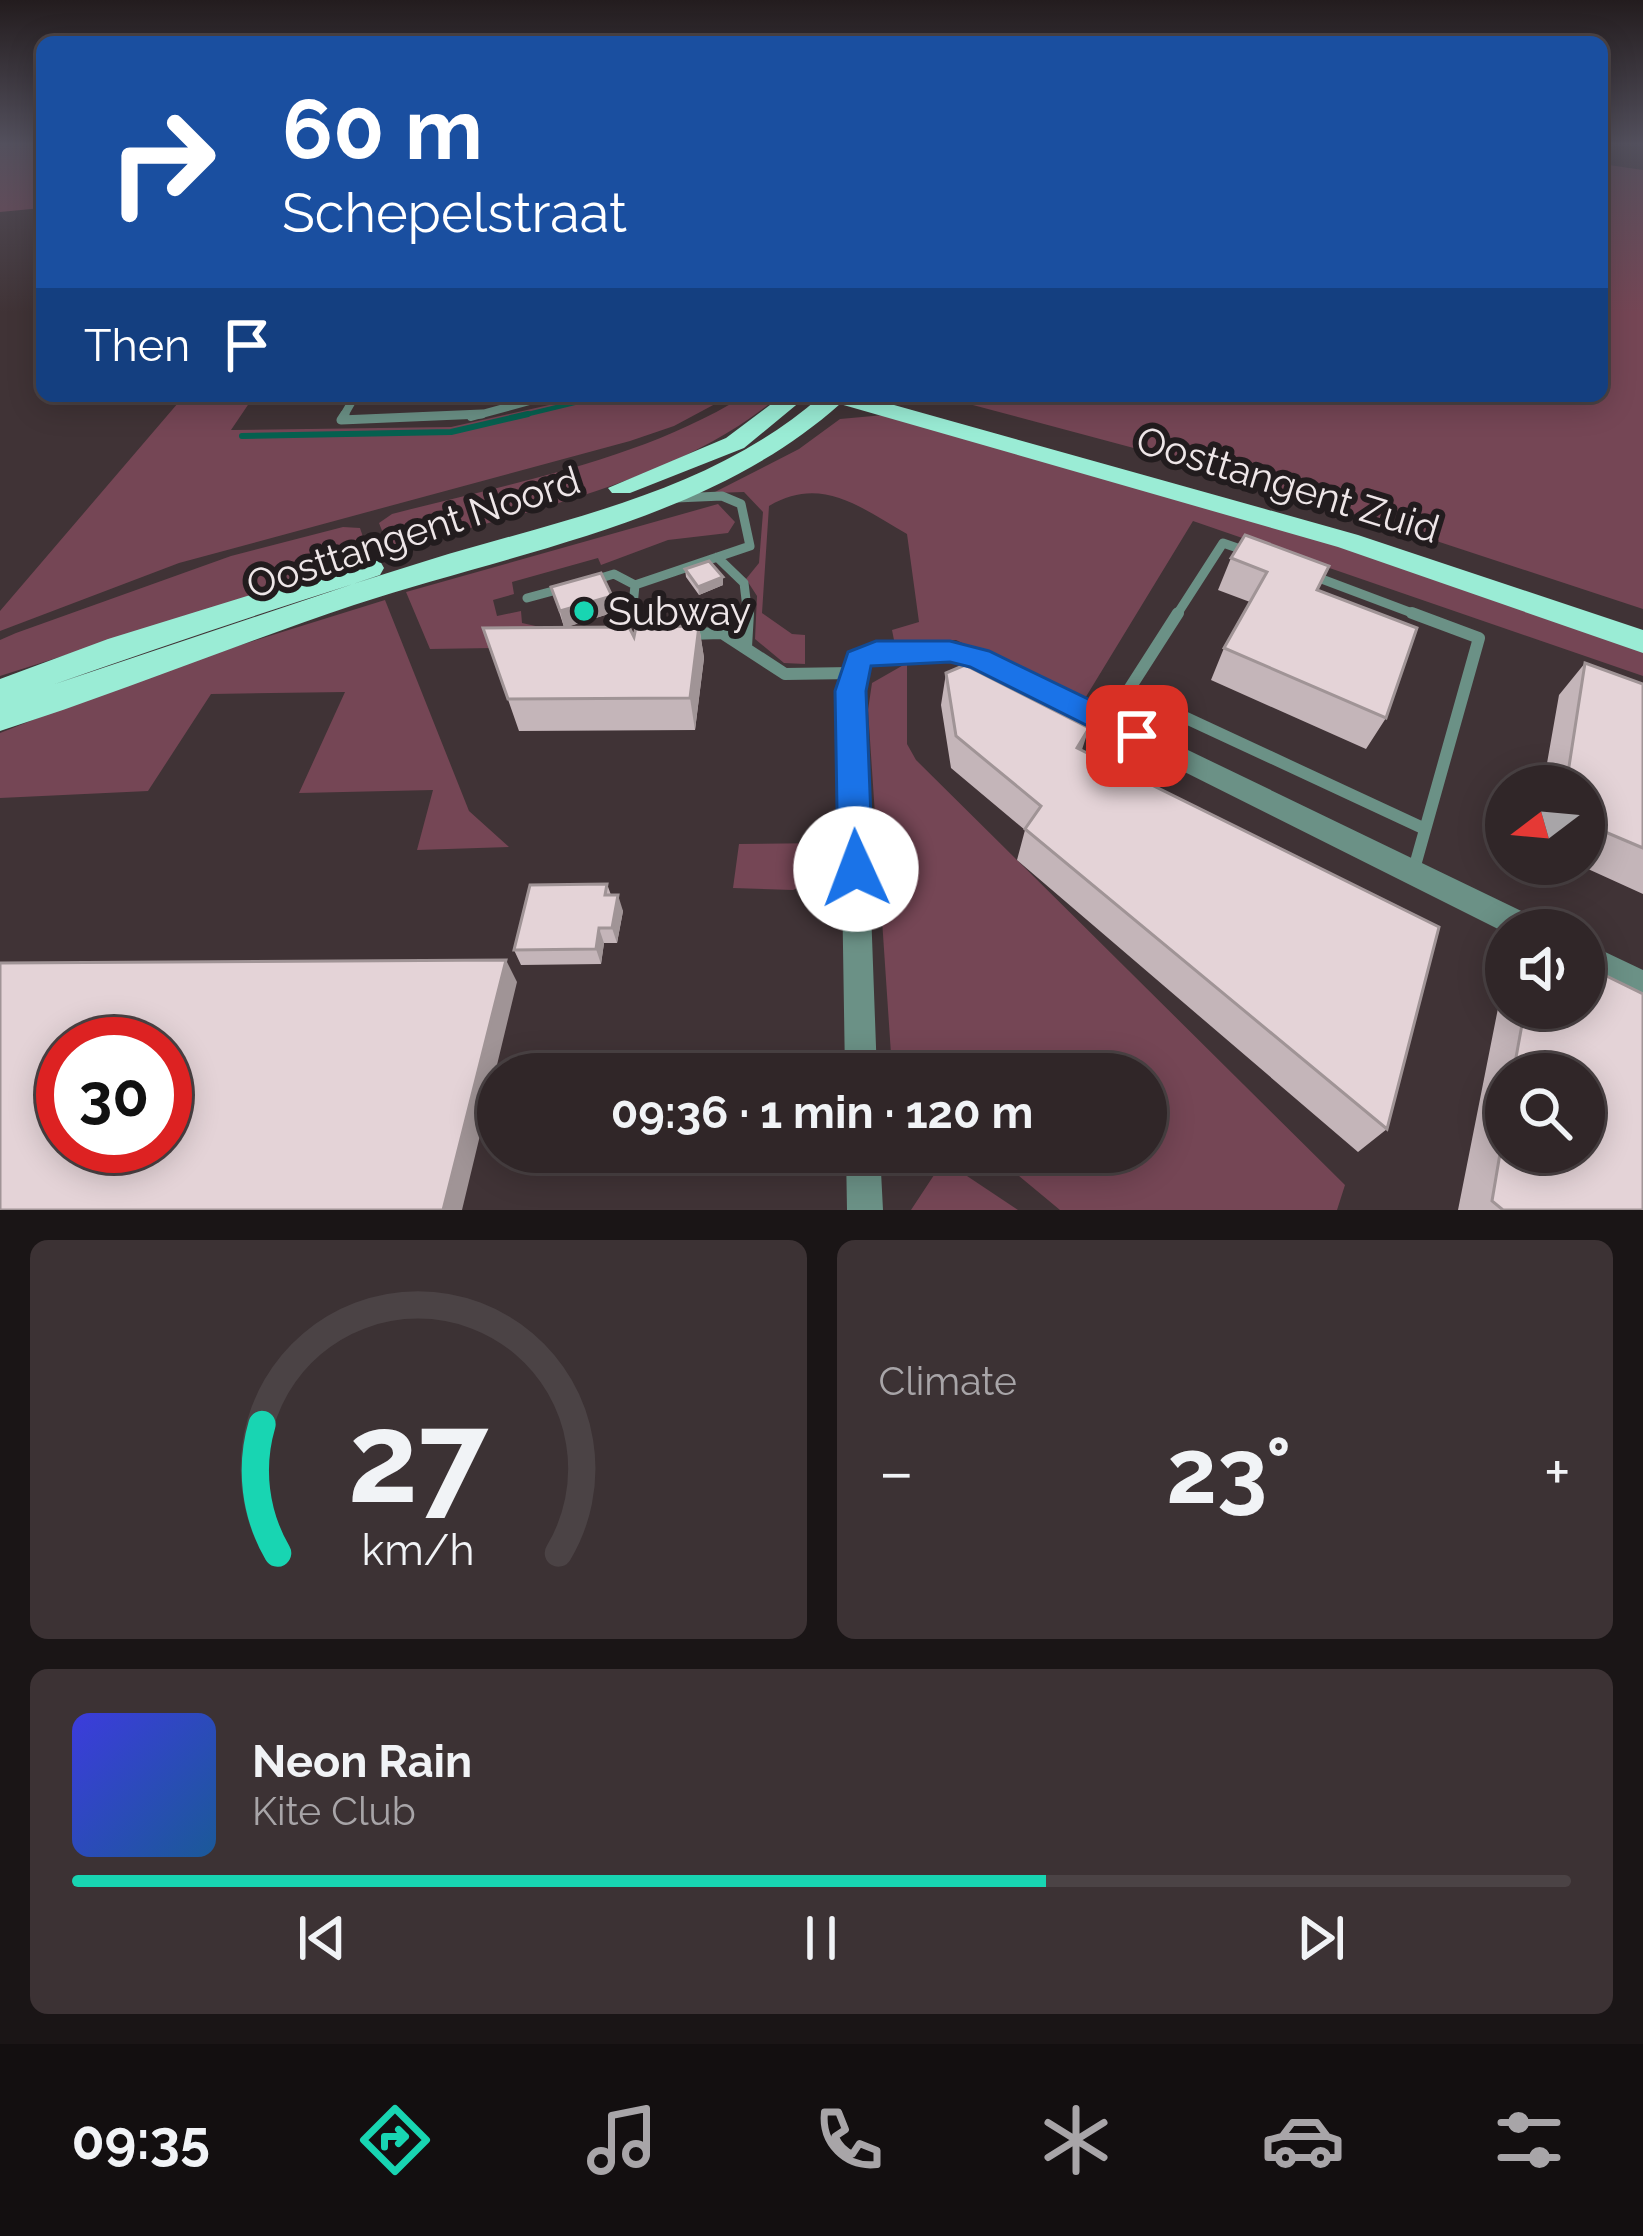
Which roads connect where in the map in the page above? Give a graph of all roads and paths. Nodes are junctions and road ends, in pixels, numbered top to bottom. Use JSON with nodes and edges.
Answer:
{"nodes":[{"id":1,"x":352,"y":402,"type":"edge"},
{"id":2,"x":526,"y":402,"type":"edge"},
{"id":3,"x":788,"y":402,"type":"edge"},
{"id":4,"x":828,"y":402,"type":"edge"},
{"id":5,"x":857,"y":402,"type":"edge"},
{"id":6,"x":908,"y":402,"type":"edge"},
{"id":7,"x":655,"y":499,"type":"junction"},
{"id":8,"x":717,"y":556,"type":"junction"},
{"id":9,"x":1266,"y":558,"type":"edge"},
{"id":10,"x":1287,"y":566,"type":"edge"},
{"id":11,"x":635,"y":585,"type":"junction"},
{"id":12,"x":527,"y":598,"type":"dead end"},
{"id":13,"x":1643,"y":620,"type":"edge"},
{"id":14,"x":662,"y":632,"type":"edge"},
{"id":15,"x":681,"y":634,"type":"edge"},
{"id":16,"x":1643,"y":642,"type":"edge"},
{"id":17,"x":746,"y":646,"type":"junction"},
{"id":18,"x":851,"y":682,"type":"junction"},
{"id":19,"x":0,"y":692,"type":"edge"},
{"id":20,"x":0,"y":718,"type":"edge"},
{"id":21,"x":1425,"y":829,"type":"junction"},
{"id":22,"x":1414,"y":873,"type":"junction"},
{"id":23,"x":1487,"y":909,"type":"edge"},
{"id":24,"x":1605,"y":967,"type":"edge"},
{"id":25,"x":1643,"y":986,"type":"edge"},
{"id":26,"x":860,"y":1053,"type":"edge"},
{"id":27,"x":863,"y":1173,"type":"edge"},
{"id":28,"x":865,"y":1210,"type":"edge"}],
"edges":[{"from":1,"to":2,"type":"lane"},
{"from":3,"to":19,"type":"main road","name":"Oosttangent Noord"},
{"from":4,"to":7,"type":"main road","name":"Oosttangent Noord"},
{"from":5,"to":16,"type":"main road","name":"Oosttangent Zuid"},
{"from":6,"to":13,"type":"main road","name":"Oosttangent Zuid"},
{"from":7,"to":8,"type":"lane"},
{"from":7,"to":20,"type":"main road","name":"Oosttangent Noord"},
{"from":8,"to":11,"type":"lane"},
{"from":8,"to":17,"type":"lane"},
{"from":9,"to":21,"type":"lane"},
{"from":10,"to":21,"type":"lane"},
{"from":11,"to":12,"type":"lane"},
{"from":11,"to":14,"type":"lane"},
{"from":15,"to":17,"type":"lane"},
{"from":17,"to":18,"type":"lane"},
{"from":18,"to":22,"type":"street"},
{"from":18,"to":26,"type":"street"},
{"from":21,"to":22,"type":"lane"},
{"from":22,"to":23,"type":"street"},
{"from":24,"to":25,"type":"street"},
{"from":27,"to":28,"type":"street"}]}
